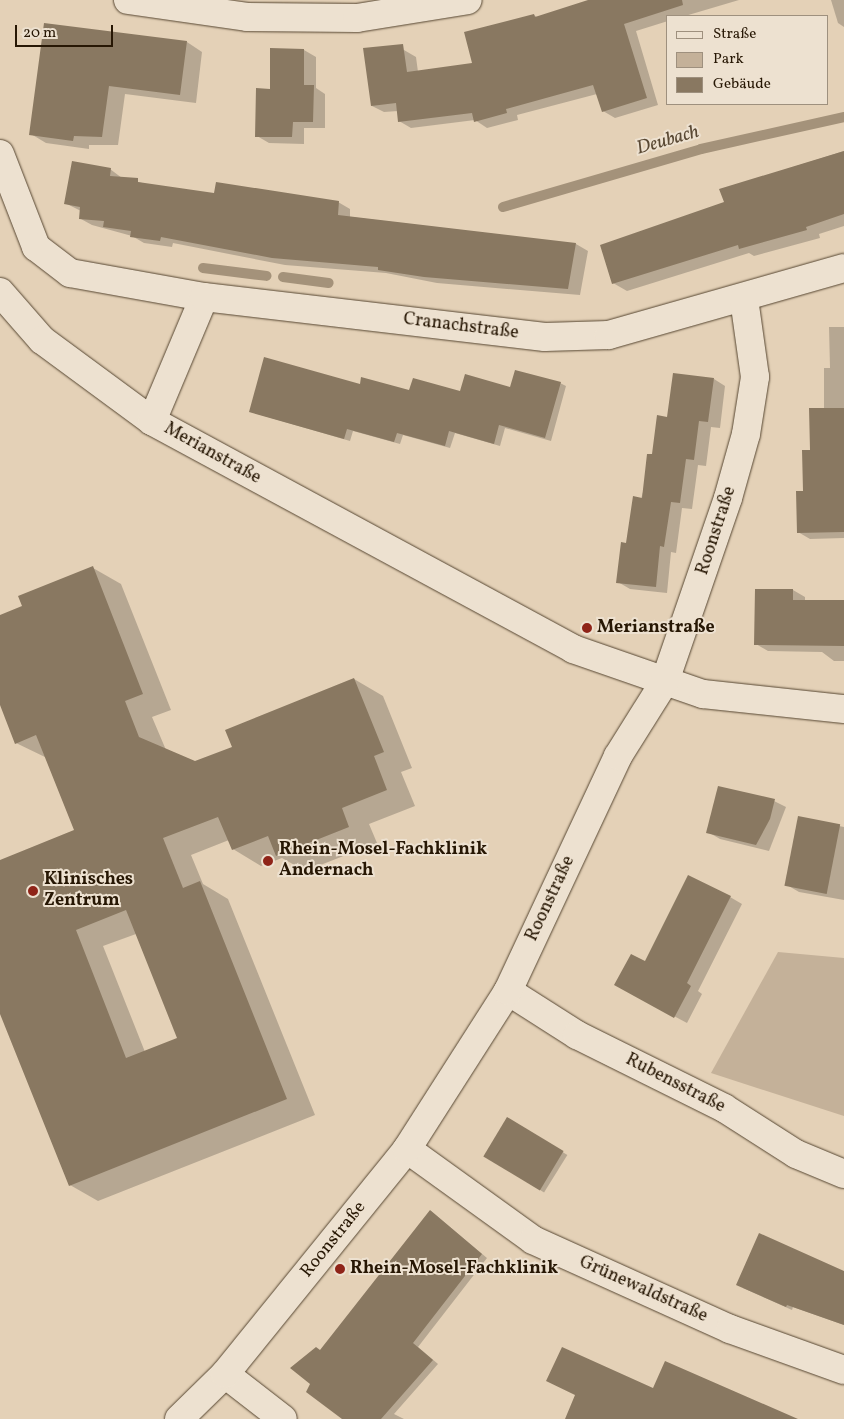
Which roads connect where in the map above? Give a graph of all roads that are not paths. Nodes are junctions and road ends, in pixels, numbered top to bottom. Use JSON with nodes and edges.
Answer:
{"nodes":[{"id":1,"x":128,"y":0,"type":"edge"},
{"id":2,"x":468,"y":0,"type":"edge"},
{"id":3,"x":0,"y":154,"type":"edge"},
{"id":4,"x":844,"y":268,"type":"edge"},
{"id":5,"x":0,"y":292,"type":"edge"},
{"id":6,"x":204,"y":297,"type":"junction"},
{"id":7,"x":744,"y":299,"type":"junction"},
{"id":8,"x":152,"y":421,"type":"junction"},
{"id":9,"x":665,"y":681,"type":"junction"},
{"id":10,"x":844,"y":709,"type":"edge"},
{"id":11,"x":508,"y":991,"type":"junction"},
{"id":12,"x":407,"y":1150,"type":"junction"},
{"id":13,"x":844,"y":1174,"type":"edge"},
{"id":14,"x":844,"y":1370,"type":"edge"},
{"id":15,"x":225,"y":1374,"type":"junction"},
{"id":16,"x":179,"y":1419,"type":"edge"},
{"id":17,"x":283,"y":1419,"type":"edge"}],
"edges":[{"from":1,"to":2,"type":"street"},
{"from":3,"to":6,"type":"street","name":"Cranachstraße"},
{"from":4,"to":7,"type":"street","name":"Cranachstraße"},
{"from":5,"to":8,"type":"street","name":"Merianstraße"},
{"from":6,"to":7,"type":"street","name":"Cranachstraße"},
{"from":6,"to":8,"type":"street"},
{"from":7,"to":9,"type":"street","name":"Roonstraße"},
{"from":8,"to":9,"type":"street","name":"Merianstraße"},
{"from":9,"to":10,"type":"street","name":"Merianstraße"},
{"from":9,"to":11,"type":"street","name":"Roonstraße"},
{"from":11,"to":12,"type":"street","name":"Roonstraße"},
{"from":11,"to":13,"type":"street","name":"Rubensstraße"},
{"from":12,"to":14,"type":"street","name":"Grünewaldstraße"},
{"from":12,"to":15,"type":"street","name":"Roonstraße"},
{"from":15,"to":16,"type":"street","name":"Roonstraße"},
{"from":15,"to":17,"type":"street"}]}
